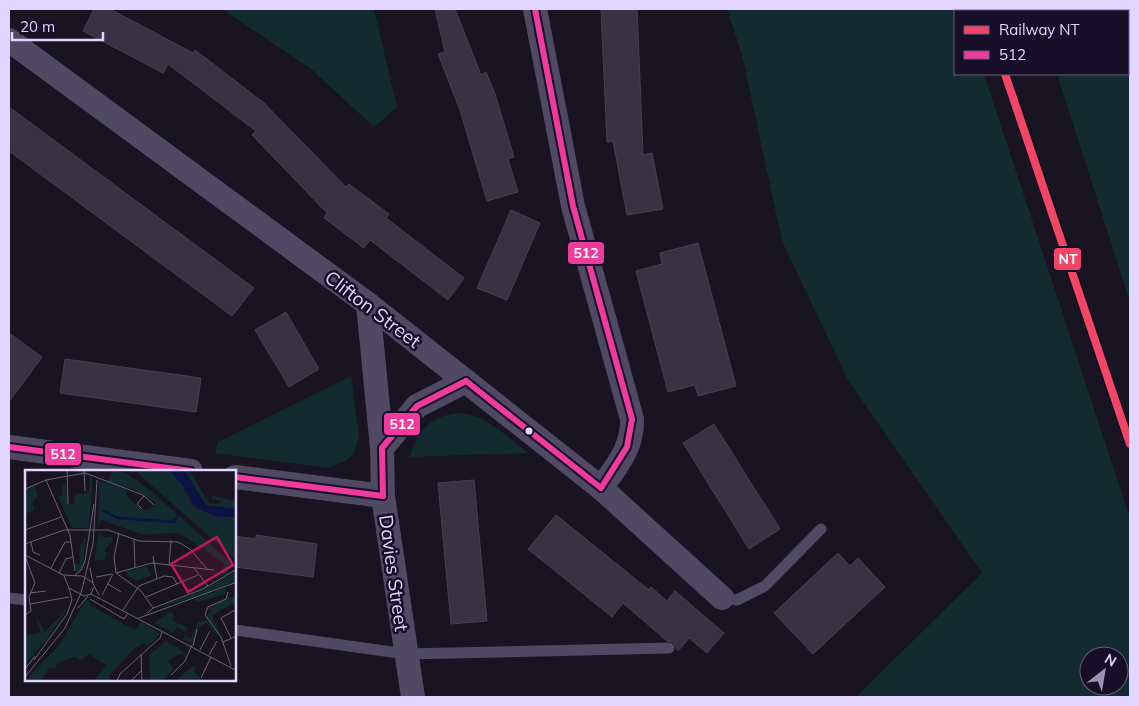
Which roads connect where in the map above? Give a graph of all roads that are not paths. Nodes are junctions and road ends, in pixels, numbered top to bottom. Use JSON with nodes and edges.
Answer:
{"nodes":[{"id":1,"x":535,"y":9,"type":"edge"},
{"id":2,"x":9,"y":40,"type":"edge"},
{"id":3,"x":368,"y":304,"type":"junction"},
{"id":4,"x":466,"y":381,"type":"junction"},
{"id":5,"x":9,"y":447,"type":"edge"},
{"id":6,"x":382,"y":448,"type":"junction"},
{"id":7,"x":183,"y":470,"type":"edge"},
{"id":8,"x":236,"y":477,"type":"edge"},
{"id":9,"x":601,"y":488,"type":"junction"},
{"id":10,"x":384,"y":496,"type":"junction"},
{"id":11,"x":821,"y":529,"type":"dead end"},
{"id":12,"x":9,"y":598,"type":"edge"},
{"id":13,"x":722,"y":598,"type":"joint"},
{"id":14,"x":25,"y":600,"type":"edge"},
{"id":15,"x":236,"y":630,"type":"edge"},
{"id":16,"x":669,"y":648,"type":"dead end"},
{"id":17,"x":406,"y":654,"type":"junction"},
{"id":18,"x":413,"y":697,"type":"edge"}],
"edges":[{"from":1,"to":9,"type":"street"},
{"from":2,"to":3,"type":"street","name":"Clifton Street"},
{"from":3,"to":4,"type":"street","name":"Clifton Street"},
{"from":3,"to":6,"type":"street","name":"Davies Street"},
{"from":4,"to":6,"type":"street"},
{"from":4,"to":9,"type":"street","name":"Clifton Street"},
{"from":5,"to":7,"type":"street"},
{"from":6,"to":10,"type":"street","name":"Davies Street"},
{"from":8,"to":10,"type":"street"},
{"from":9,"to":13,"type":"street","name":"Clifton Street"},
{"from":10,"to":17,"type":"street","name":"Davies Street"},
{"from":11,"to":13,"type":"lane"},
{"from":12,"to":14,"type":"lane"},
{"from":15,"to":17,"type":"lane"},
{"from":16,"to":17,"type":"lane"},
{"from":17,"to":18,"type":"street","name":"Davies Street"}]}
